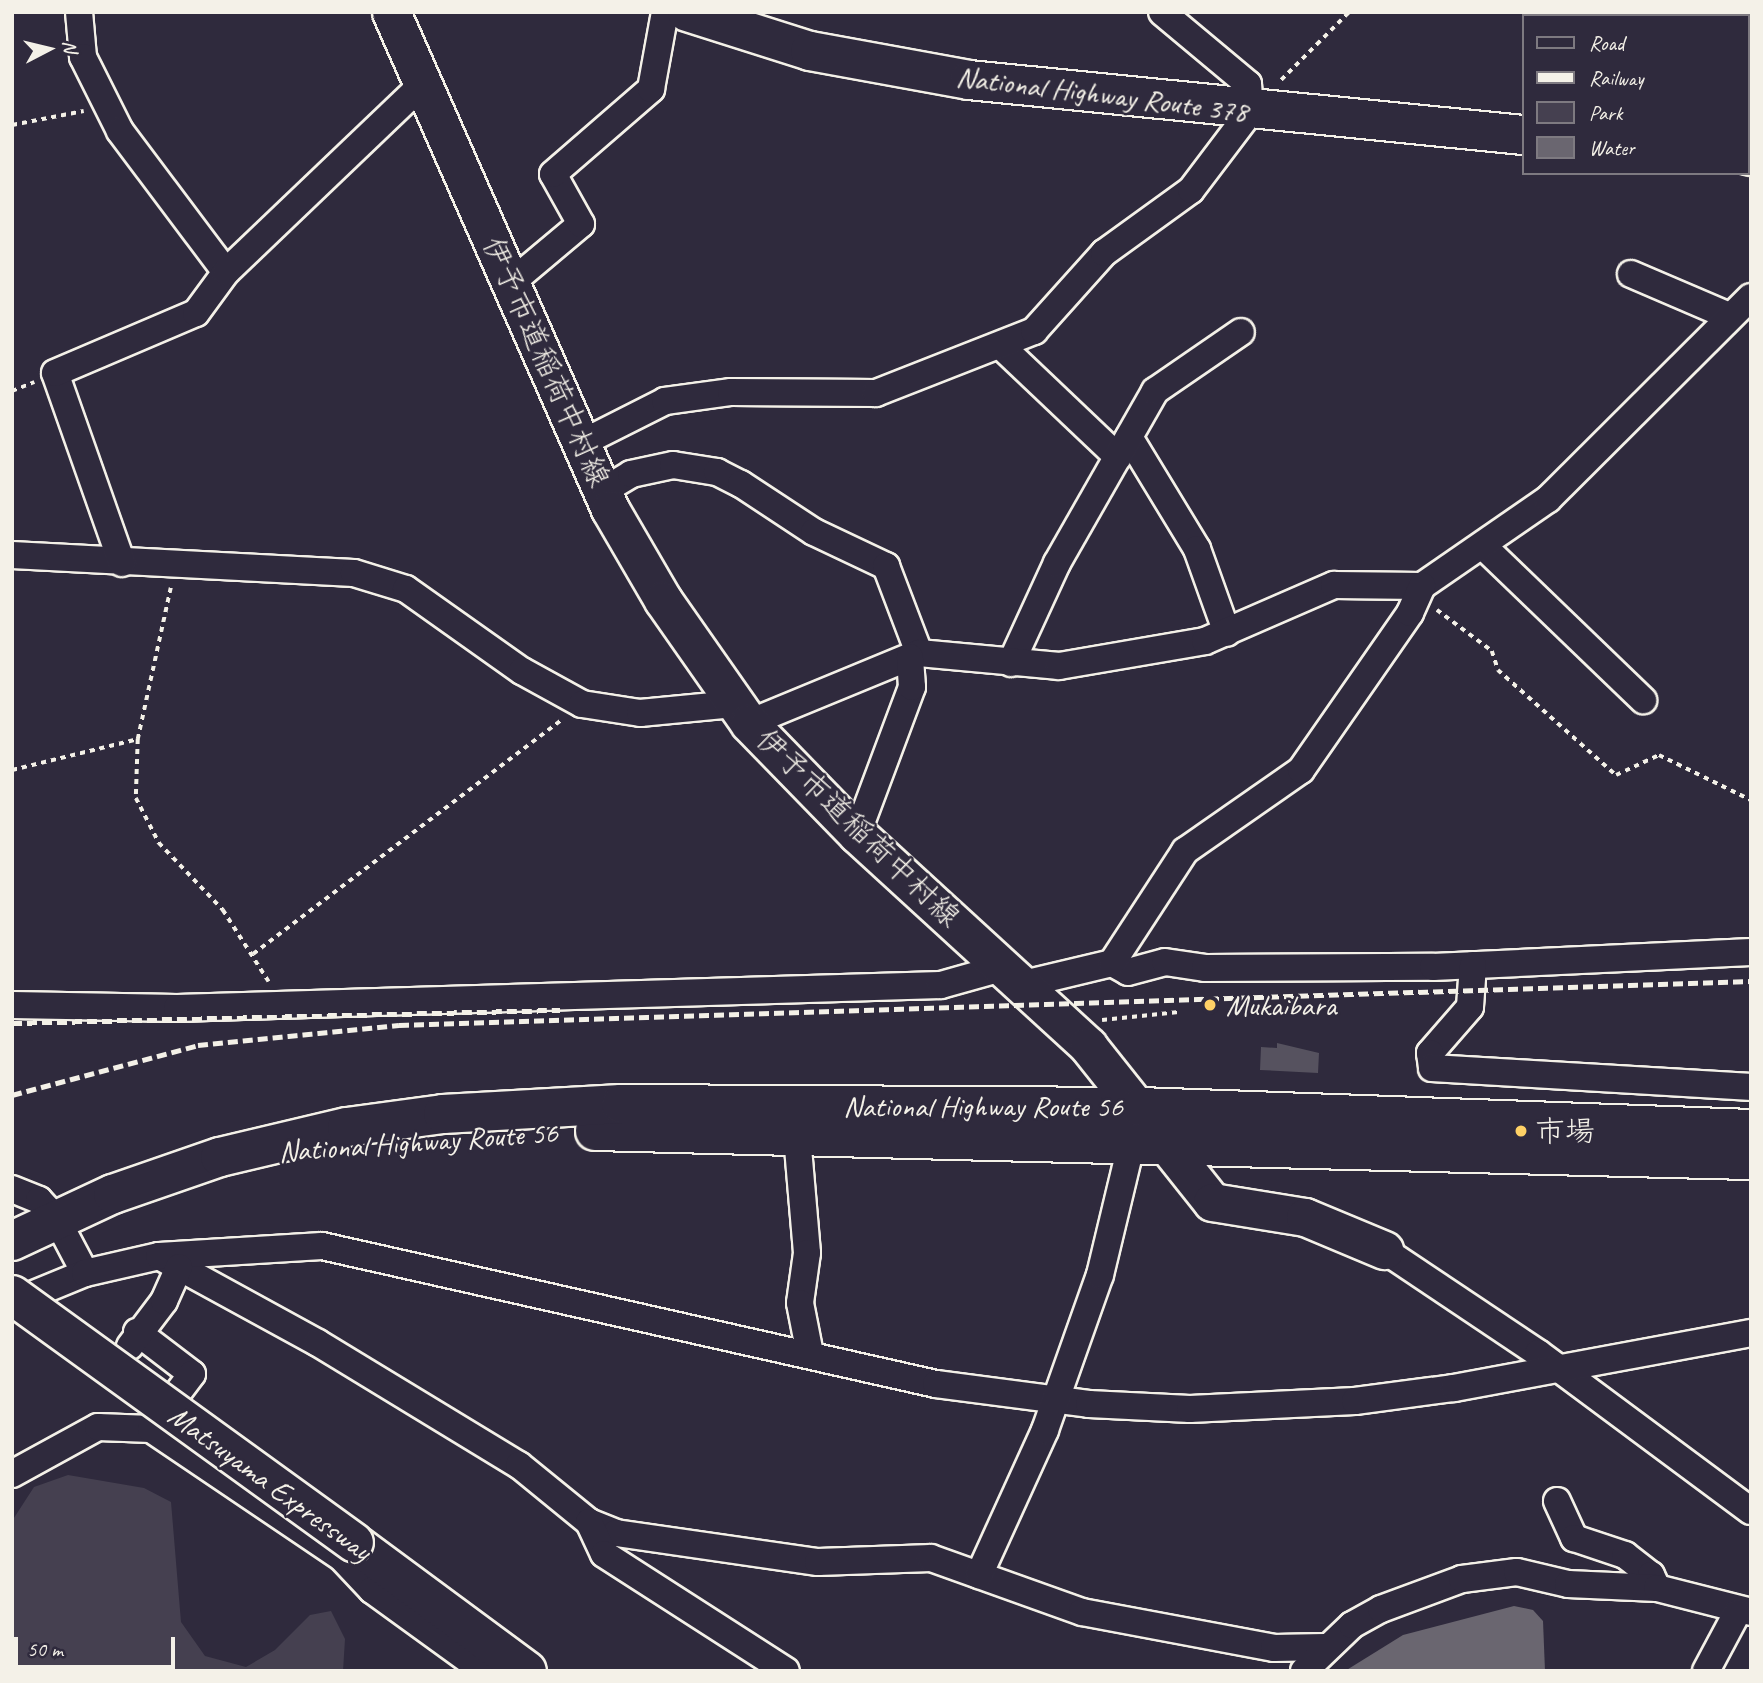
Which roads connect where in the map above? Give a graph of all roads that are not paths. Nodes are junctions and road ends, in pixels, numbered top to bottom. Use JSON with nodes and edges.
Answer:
{"nodes":[{"id":1,"x":79,"y":12,"type":"edge"},
{"id":2,"x":391,"y":12,"type":"edge"},
{"id":3,"x":665,"y":12,"type":"edge"},
{"id":4,"x":1162,"y":12,"type":"edge"},
{"id":5,"x":708,"y":16,"type":"edge"},
{"id":6,"x":423,"y":84,"type":"junction"},
{"id":7,"x":1250,"y":112,"type":"junction"},
{"id":8,"x":1522,"y":135,"type":"edge"},
{"id":9,"x":226,"y":272,"type":"junction"},
{"id":10,"x":1631,"y":274,"type":"dead end"},
{"id":11,"x":512,"y":282,"type":"junction"},
{"id":12,"x":1751,"y":297,"type":"edge"},
{"id":13,"x":1729,"y":316,"type":"junction"},
{"id":14,"x":1241,"y":332,"type":"dead end"},
{"id":15,"x":1002,"y":346,"type":"junction"},
{"id":16,"x":582,"y":443,"type":"junction"},
{"id":17,"x":1123,"y":447,"type":"junction"},
{"id":18,"x":603,"y":491,"type":"junction"},
{"id":19,"x":1484,"y":547,"type":"junction"},
{"id":20,"x":12,"y":555,"type":"edge"},
{"id":21,"x":122,"y":563,"type":"junction"},
{"id":22,"x":1420,"y":591,"type":"junction"},
{"id":23,"x":1227,"y":633,"type":"junction"},
{"id":24,"x":915,"y":655,"type":"junction"},
{"id":25,"x":1011,"y":663,"type":"junction"},
{"id":26,"x":1643,"y":700,"type":"dead end"},
{"id":27,"x":741,"y":713,"type":"junction"},
{"id":28,"x":857,"y":834,"type":"junction"},
{"id":29,"x":1751,"y":952,"type":"edge"},
{"id":30,"x":1112,"y":963,"type":"junction"},
{"id":31,"x":1473,"y":965,"type":"junction"},
{"id":32,"x":1015,"y":976,"type":"junction"},
{"id":33,"x":12,"y":1005,"type":"edge"},
{"id":34,"x":1751,"y":1087,"type":"edge"},
{"id":35,"x":1751,"y":1129,"type":"edge"},
{"id":36,"x":1146,"y":1130,"type":"junction"},
{"id":37,"x":797,"y":1136,"type":"junction"},
{"id":38,"x":220,"y":1157,"type":"junction"},
{"id":39,"x":1751,"y":1160,"type":"edge"},
{"id":40,"x":12,"y":1189,"type":"edge"},
{"id":41,"x":56,"y":1218,"type":"junction"},
{"id":42,"x":12,"y":1241,"type":"edge"},
{"id":43,"x":1384,"y":1250,"type":"joint"},
{"id":44,"x":169,"y":1262,"type":"junction"},
{"id":45,"x":85,"y":1273,"type":"junction"},
{"id":46,"x":12,"y":1295,"type":"edge"},
{"id":47,"x":12,"y":1303,"type":"edge"},
{"id":48,"x":1751,"y":1333,"type":"edge"},
{"id":49,"x":810,"y":1353,"type":"junction"},
{"id":50,"x":1558,"y":1368,"type":"junction"},
{"id":51,"x":1054,"y":1400,"type":"junction"},
{"id":52,"x":151,"y":1429,"type":"junction"},
{"id":53,"x":12,"y":1474,"type":"edge"},
{"id":54,"x":1556,"y":1501,"type":"dead end"},
{"id":55,"x":1751,"y":1511,"type":"edge"},
{"id":56,"x":589,"y":1522,"type":"junction"},
{"id":57,"x":979,"y":1575,"type":"junction"},
{"id":58,"x":1657,"y":1588,"type":"junction"},
{"id":59,"x":1744,"y":1613,"type":"edge"},
{"id":60,"x":449,"y":1616,"type":"junction"},
{"id":61,"x":1325,"y":1647,"type":"junction"},
{"id":62,"x":484,"y":1671,"type":"edge"},
{"id":63,"x":527,"y":1671,"type":"edge"},
{"id":64,"x":539,"y":1671,"type":"edge"},
{"id":65,"x":786,"y":1671,"type":"edge"},
{"id":66,"x":1304,"y":1671,"type":"edge"},
{"id":67,"x":1706,"y":1671,"type":"edge"}],
"edges":[{"from":1,"to":9,"type":"street"},
{"from":2,"to":6,"type":"street","name":"伊予市道稲荷中村線"},
{"from":3,"to":11,"type":"street"},
{"from":4,"to":7,"type":"street"},
{"from":5,"to":7,"type":"highway","name":"National Highway Route 378"},
{"from":6,"to":9,"type":"street"},
{"from":6,"to":11,"type":"street","name":"伊予市道稲荷中村線"},
{"from":7,"to":8,"type":"highway","name":"National Highway Route 378"},
{"from":7,"to":15,"type":"street"},
{"from":9,"to":21,"type":"street"},
{"from":10,"to":13,"type":"street"},
{"from":11,"to":16,"type":"street","name":"伊予市道稲荷中村線"},
{"from":12,"to":13,"type":"street"},
{"from":13,"to":19,"type":"street"},
{"from":14,"to":17,"type":"street"},
{"from":15,"to":16,"type":"street"},
{"from":15,"to":17,"type":"street"},
{"from":16,"to":18,"type":"street","name":"伊予市道稲荷中村線"},
{"from":17,"to":23,"type":"street"},
{"from":17,"to":25,"type":"street"},
{"from":18,"to":24,"type":"street"},
{"from":18,"to":27,"type":"street","name":"伊予市道稲荷中村線"},
{"from":19,"to":22,"type":"street"},
{"from":19,"to":26,"type":"street"},
{"from":20,"to":21,"type":"street"},
{"from":21,"to":27,"type":"street"},
{"from":22,"to":23,"type":"street"},
{"from":22,"to":30,"type":"street"},
{"from":23,"to":25,"type":"street"},
{"from":24,"to":25,"type":"street"},
{"from":24,"to":27,"type":"street"},
{"from":24,"to":28,"type":"street"},
{"from":27,"to":28,"type":"street","name":"伊予市道稲荷中村線"},
{"from":28,"to":32,"type":"street","name":"伊予市道稲荷中村線"},
{"from":29,"to":31,"type":"street"},
{"from":30,"to":31,"type":"street"},
{"from":30,"to":32,"type":"street"},
{"from":31,"to":34,"type":"street"},
{"from":32,"to":33,"type":"street"},
{"from":32,"to":36,"type":"street","name":"伊予市道稲荷中村線"},
{"from":35,"to":36,"type":"highway","name":"National Highway Route 56"},
{"from":36,"to":37,"type":"highway","name":"National Highway Route 56"},
{"from":36,"to":38,"type":"highway","name":"National Highway Route 56"},
{"from":36,"to":39,"type":"highway","name":"National Highway Route 56"},
{"from":36,"to":43,"type":"street","name":"伊予市道稲荷中村線"},
{"from":36,"to":51,"type":"street"},
{"from":37,"to":38,"type":"highway","name":"National Highway Route 56"},
{"from":37,"to":49,"type":"street"},
{"from":38,"to":41,"type":"highway","name":"National Highway Route 56"},
{"from":40,"to":41,"type":"street"},
{"from":41,"to":42,"type":"highway","name":"National Highway Route 56"},
{"from":41,"to":45,"type":"street"},
{"from":43,"to":50,"type":"street"},
{"from":44,"to":45,"type":"street"},
{"from":44,"to":49,"type":"street"},
{"from":44,"to":52,"type":"street"},
{"from":44,"to":56,"type":"street"},
{"from":45,"to":47,"type":"street"},
{"from":46,"to":60,"type":"highway","name":"Matsuyama Expressway","bridge":true},
{"from":48,"to":50,"type":"street"},
{"from":49,"to":51,"type":"street"},
{"from":50,"to":51,"type":"street"},
{"from":50,"to":55,"type":"street"},
{"from":51,"to":57,"type":"street"},
{"from":52,"to":53,"type":"street"},
{"from":52,"to":62,"type":"street"},
{"from":54,"to":58,"type":"street"},
{"from":56,"to":57,"type":"street"},
{"from":56,"to":65,"type":"street"},
{"from":57,"to":61,"type":"street"},
{"from":58,"to":59,"type":"street"},
{"from":58,"to":61,"type":"street"},
{"from":59,"to":67,"type":"street"},
{"from":60,"to":63,"type":"highway","name":"Matsuyama Expressway"},
{"from":60,"to":64,"type":"highway"},
{"from":61,"to":66,"type":"street"}]}
